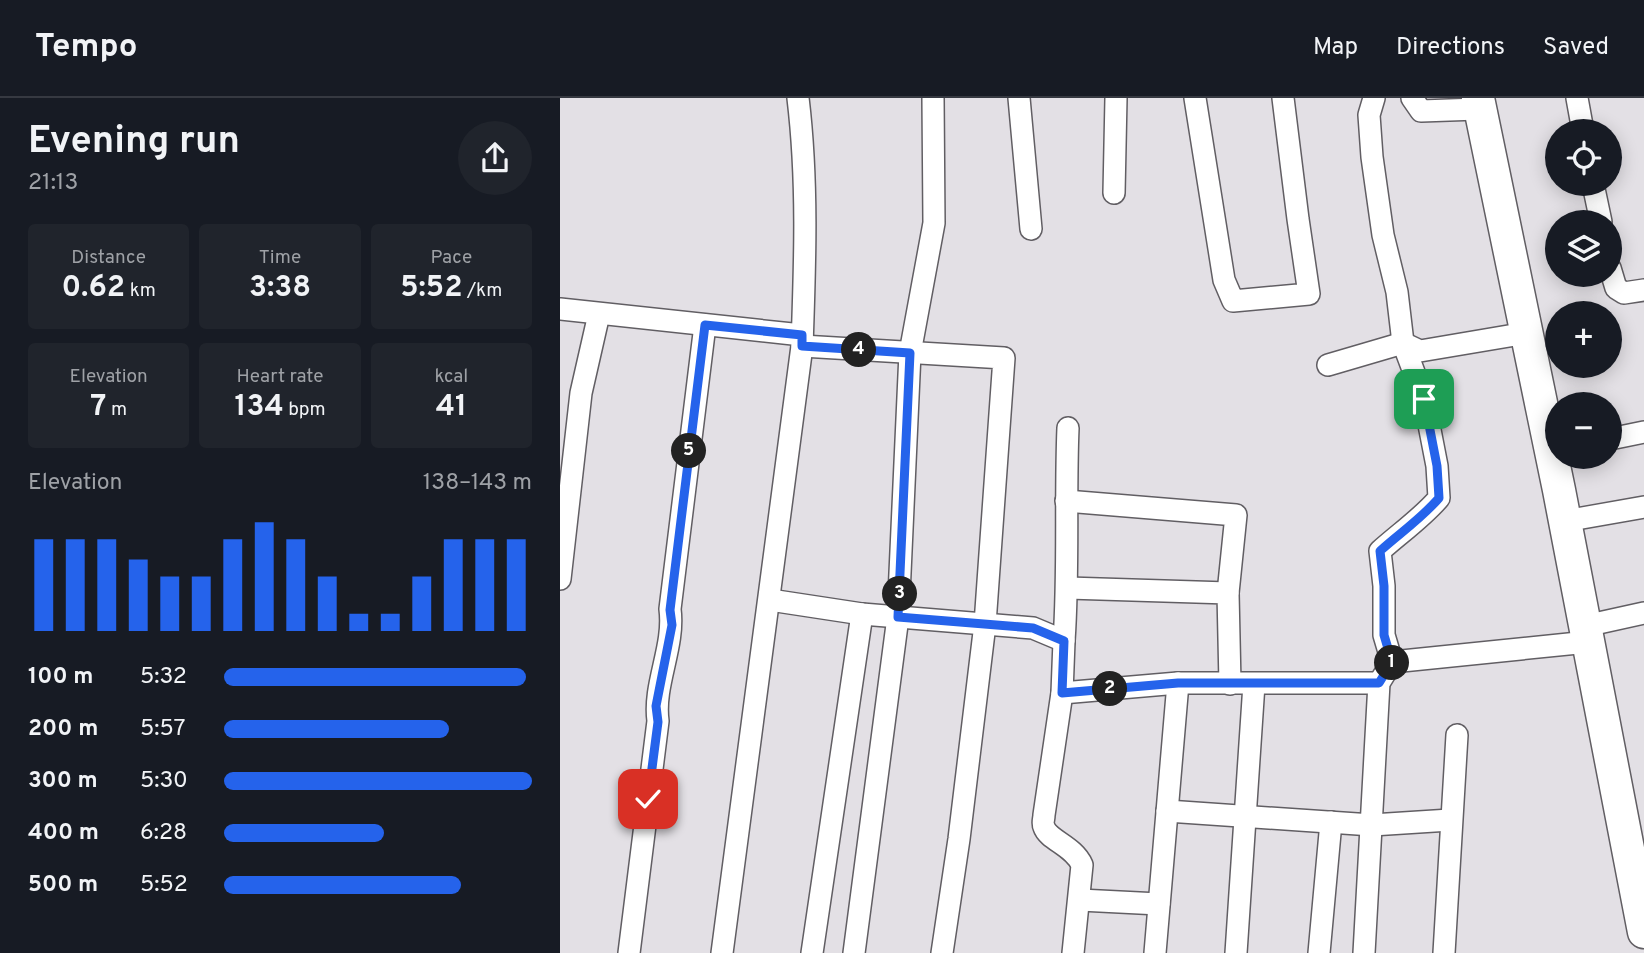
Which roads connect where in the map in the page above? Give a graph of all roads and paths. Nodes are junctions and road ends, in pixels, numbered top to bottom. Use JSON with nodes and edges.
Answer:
{"nodes":[{"id":1,"x":798,"y":98,"type":"edge"},
{"id":2,"x":933,"y":98,"type":"edge"},
{"id":3,"x":1019,"y":98,"type":"edge"},
{"id":4,"x":1116,"y":98,"type":"edge"},
{"id":5,"x":1195,"y":98,"type":"edge"},
{"id":6,"x":1283,"y":98,"type":"edge"},
{"id":7,"x":1374,"y":98,"type":"edge"},
{"id":8,"x":1412,"y":98,"type":"edge"},
{"id":9,"x":1577,"y":98,"type":"edge"},
{"id":10,"x":1478,"y":104,"type":"edge"},
{"id":11,"x":1581,"y":119,"type":"edge"},
{"id":12,"x":1114,"y":193,"type":"dead end"},
{"id":13,"x":1031,"y":229,"type":"dead end"},
{"id":14,"x":1616,"y":287,"type":"edge"},
{"id":15,"x":1644,"y":290,"type":"edge"},
{"id":16,"x":560,"y":309,"type":"edge"},
{"id":17,"x":599,"y":314,"type":"junction"},
{"id":18,"x":705,"y":325,"type":"junction"},
{"id":19,"x":1526,"y":332,"type":"junction"},
{"id":20,"x":802,"y":341,"type":"junction"},
{"id":21,"x":1404,"y":343,"type":"junction"},
{"id":22,"x":910,"y":353,"type":"junction"},
{"id":23,"x":1328,"y":365,"type":"dead end"},
{"id":24,"x":1545,"y":411,"type":"edge"},
{"id":25,"x":1068,"y":428,"type":"dead end"},
{"id":26,"x":1644,"y":432,"type":"edge"},
{"id":27,"x":1622,"y":437,"type":"edge"},
{"id":28,"x":1557,"y":469,"type":"edge"},
{"id":29,"x":1066,"y":501,"type":"junction"},
{"id":30,"x":1644,"y":507,"type":"edge"},
{"id":31,"x":1565,"y":520,"type":"junction"},
{"id":32,"x":560,"y":579,"type":"edge"},
{"id":33,"x":1068,"y":588,"type":"junction"},
{"id":34,"x":1228,"y":593,"type":"junction"},
{"id":35,"x":769,"y":600,"type":"junction"},
{"id":36,"x":1644,"y":613,"type":"edge"},
{"id":37,"x":862,"y":614,"type":"junction"},
{"id":38,"x":898,"y":617,"type":"junction"},
{"id":39,"x":985,"y":624,"type":"junction"},
{"id":40,"x":1587,"y":634,"type":"junction"},
{"id":41,"x":1064,"y":641,"type":"junction"},
{"id":42,"x":1392,"y":662,"type":"junction"},
{"id":43,"x":1178,"y":683,"type":"junction"},
{"id":44,"x":1379,"y":683,"type":"junction"},
{"id":45,"x":1230,"y":684,"type":"junction"},
{"id":46,"x":1254,"y":684,"type":"junction"},
{"id":47,"x":1062,"y":693,"type":"junction"},
{"id":48,"x":1457,"y":735,"type":"dead end"},
{"id":49,"x":1167,"y":811,"type":"junction"},
{"id":50,"x":1246,"y":818,"type":"junction"},
{"id":51,"x":1450,"y":820,"type":"junction"},
{"id":52,"x":1331,"y":822,"type":"junction"},
{"id":53,"x":1372,"y":825,"type":"junction"},
{"id":54,"x":1080,"y":900,"type":"junction"},
{"id":55,"x":1159,"y":904,"type":"junction"},
{"id":56,"x":1644,"y":932,"type":"edge"},
{"id":57,"x":629,"y":953,"type":"edge"},
{"id":58,"x":722,"y":953,"type":"edge"},
{"id":59,"x":812,"y":953,"type":"edge"},
{"id":60,"x":854,"y":953,"type":"edge"},
{"id":61,"x":942,"y":953,"type":"edge"},
{"id":62,"x":1073,"y":953,"type":"edge"},
{"id":63,"x":1155,"y":953,"type":"edge"},
{"id":64,"x":1236,"y":953,"type":"edge"},
{"id":65,"x":1319,"y":953,"type":"edge"},
{"id":66,"x":1364,"y":953,"type":"edge"},
{"id":67,"x":1444,"y":953,"type":"edge"}],
"edges":[{"from":1,"to":20,"type":"street"},
{"from":2,"to":22,"type":"street"},
{"from":3,"to":13,"type":"street"},
{"from":4,"to":12,"type":"street"},
{"from":5,"to":6,"type":"street"},
{"from":7,"to":21,"type":"street"},
{"from":8,"to":10,"type":"street"},
{"from":9,"to":11,"type":"street"},
{"from":10,"to":19,"type":"street"},
{"from":14,"to":15,"type":"street"},
{"from":16,"to":17,"type":"street"},
{"from":17,"to":18,"type":"street"},
{"from":17,"to":32,"type":"street"},
{"from":18,"to":20,"type":"street"},
{"from":18,"to":57,"type":"street"},
{"from":19,"to":21,"type":"street"},
{"from":19,"to":24,"type":"street"},
{"from":20,"to":22,"type":"street"},
{"from":20,"to":35,"type":"street"},
{"from":21,"to":23,"type":"street"},
{"from":21,"to":42,"type":"street"},
{"from":22,"to":38,"type":"street"},
{"from":22,"to":39,"type":"street"},
{"from":25,"to":29,"type":"street"},
{"from":26,"to":27,"type":"street"},
{"from":28,"to":31,"type":"street"},
{"from":29,"to":33,"type":"street"},
{"from":29,"to":34,"type":"street"},
{"from":30,"to":31,"type":"street"},
{"from":31,"to":40,"type":"street"},
{"from":33,"to":34,"type":"street"},
{"from":33,"to":41,"type":"street"},
{"from":34,"to":45,"type":"street"},
{"from":35,"to":37,"type":"street"},
{"from":35,"to":58,"type":"street"},
{"from":36,"to":40,"type":"street"},
{"from":37,"to":38,"type":"street"},
{"from":37,"to":59,"type":"street"},
{"from":38,"to":39,"type":"street"},
{"from":38,"to":60,"type":"street"},
{"from":39,"to":41,"type":"street"},
{"from":39,"to":61,"type":"street"},
{"from":40,"to":42,"type":"street"},
{"from":40,"to":56,"type":"street"},
{"from":41,"to":47,"type":"street"},
{"from":42,"to":44,"type":"street"},
{"from":43,"to":45,"type":"street"},
{"from":43,"to":47,"type":"street"},
{"from":43,"to":49,"type":"street"},
{"from":44,"to":46,"type":"street"},
{"from":44,"to":53,"type":"street"},
{"from":45,"to":46,"type":"street"},
{"from":46,"to":50,"type":"street"},
{"from":47,"to":54,"type":"street"},
{"from":48,"to":51,"type":"street"},
{"from":49,"to":50,"type":"street"},
{"from":49,"to":55,"type":"street"},
{"from":50,"to":52,"type":"street"},
{"from":50,"to":64,"type":"street"},
{"from":51,"to":53,"type":"street"},
{"from":51,"to":67,"type":"street"},
{"from":52,"to":53,"type":"street"},
{"from":52,"to":65,"type":"street"},
{"from":53,"to":66,"type":"street"},
{"from":54,"to":55,"type":"street"},
{"from":54,"to":62,"type":"street"},
{"from":55,"to":63,"type":"street"}]}
